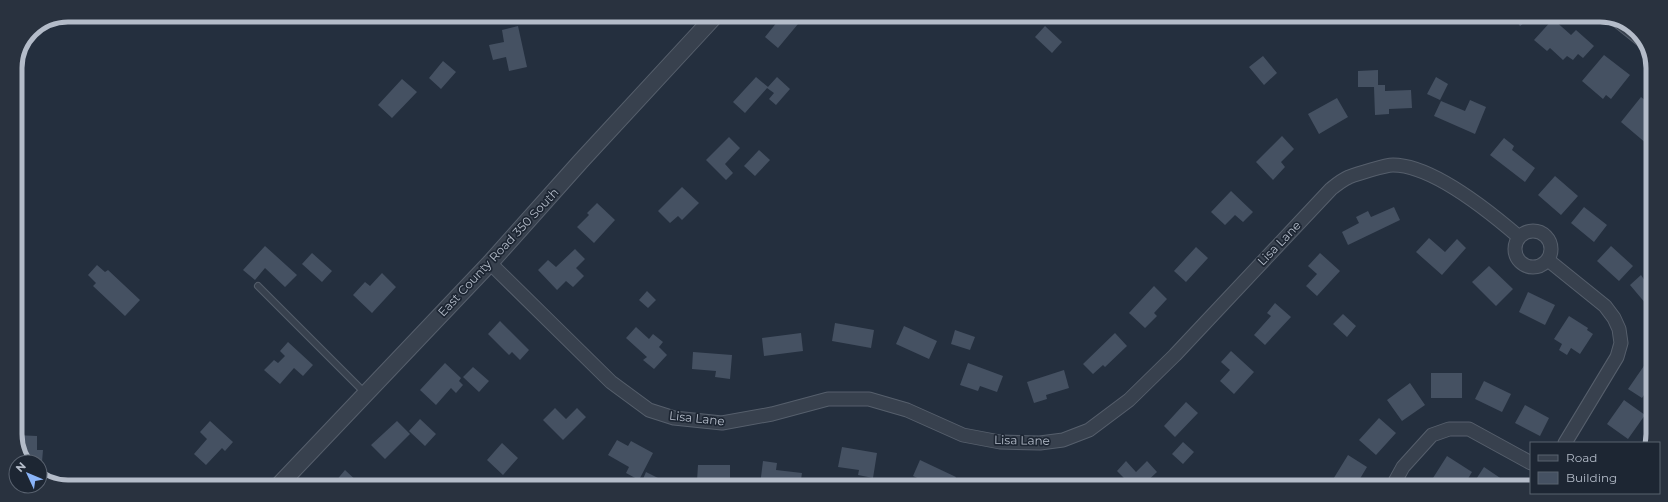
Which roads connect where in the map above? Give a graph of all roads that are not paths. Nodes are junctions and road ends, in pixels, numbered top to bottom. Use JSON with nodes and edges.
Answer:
{"nodes":[{"id":1,"x":709,"y":22,"type":"edge"},
{"id":2,"x":1519,"y":237,"type":"junction"},
{"id":3,"x":1548,"y":260,"type":"junction"},
{"id":4,"x":490,"y":263,"type":"junction"},
{"id":5,"x":258,"y":286,"type":"dead end"},
{"id":6,"x":365,"y":393,"type":"junction"},
{"id":7,"x":1566,"y":442,"type":"edge"},
{"id":8,"x":1530,"y":462,"type":"edge"},
{"id":9,"x":284,"y":480,"type":"edge"},
{"id":10,"x":1396,"y":480,"type":"edge"}],
"edges":[{"from":1,"to":4,"type":"street","name":"East County Road 350 South"},
{"from":2,"to":3,"type":"street"},
{"from":2,"to":3,"type":"street"},
{"from":2,"to":4,"type":"street","name":"Lisa Lane"},
{"from":3,"to":7,"type":"street"},
{"from":4,"to":6,"type":"street","name":"East County Road 350 South"},
{"from":5,"to":6,"type":"lane"},
{"from":6,"to":9,"type":"street","name":"East County Road 350 South"},
{"from":8,"to":10,"type":"street"}]}
